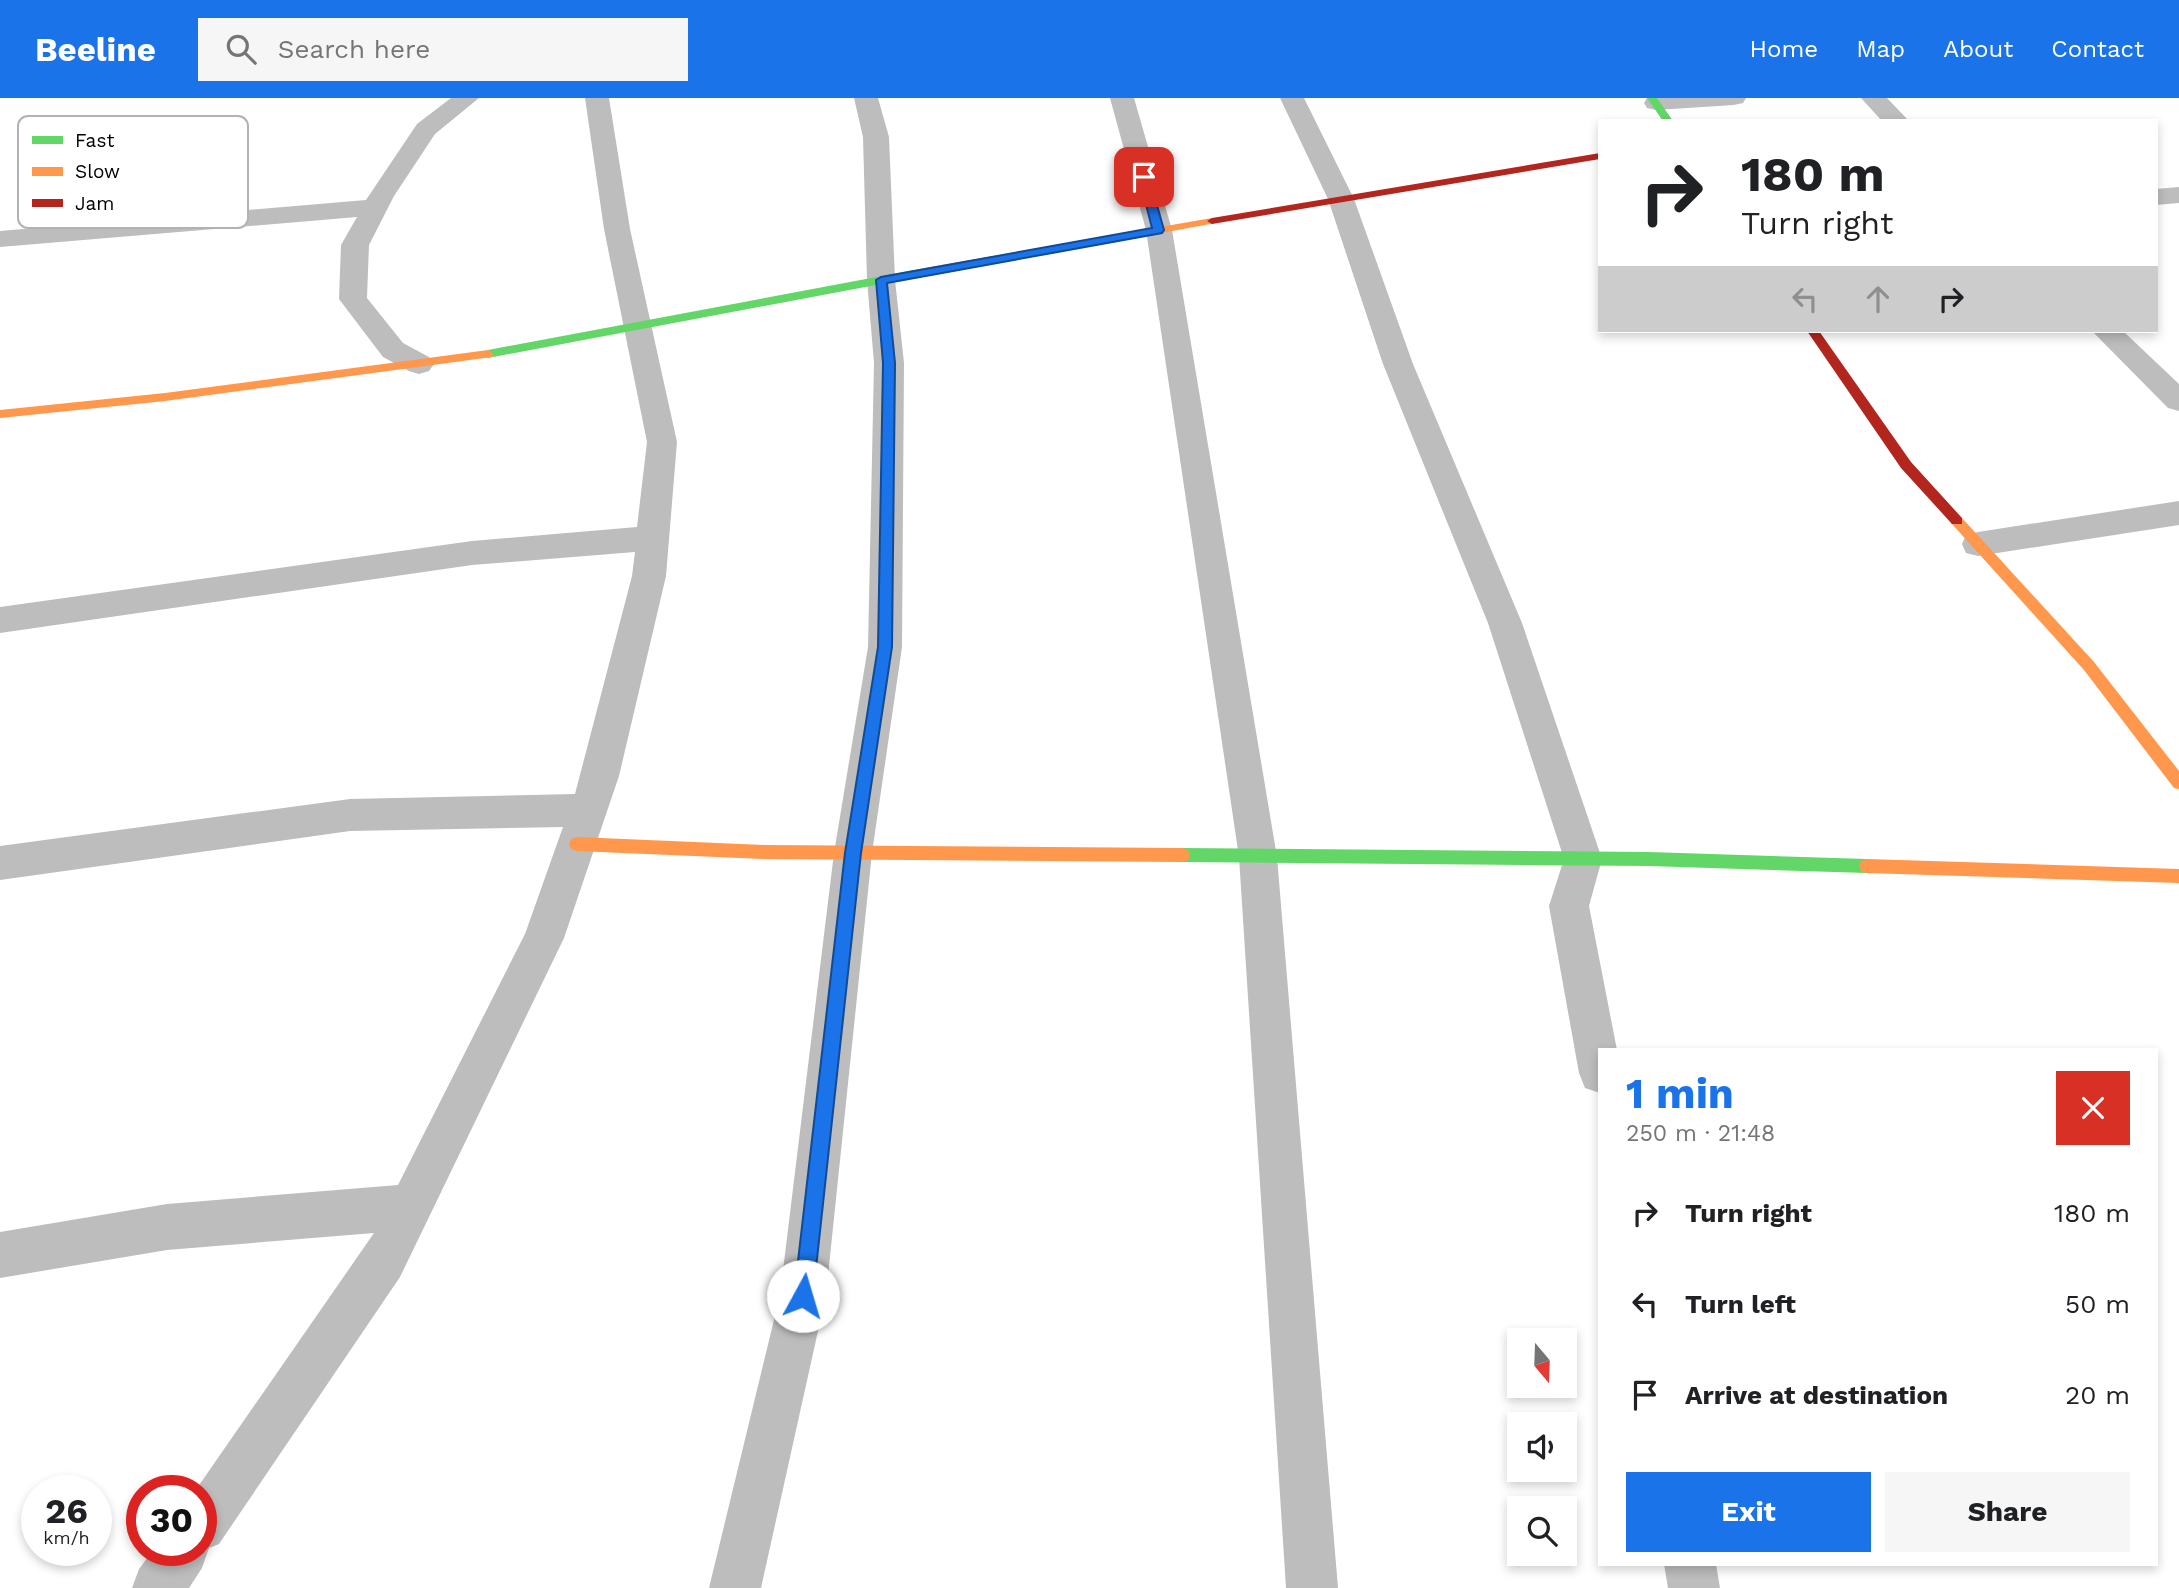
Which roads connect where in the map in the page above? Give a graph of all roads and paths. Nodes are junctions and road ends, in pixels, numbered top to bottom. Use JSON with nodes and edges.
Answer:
{"nodes":[{"id":1,"x":467,"y":98,"type":"edge"},
{"id":2,"x":597,"y":98,"type":"edge"},
{"id":3,"x":866,"y":98,"type":"edge"},
{"id":4,"x":1122,"y":98,"type":"edge"},
{"id":5,"x":1292,"y":98,"type":"edge"},
{"id":6,"x":1734,"y":98,"type":"edge"},
{"id":7,"x":1873,"y":98,"type":"edge"},
{"id":8,"x":1658,"y":107,"type":"edge"},
{"id":9,"x":1895,"y":119,"type":"edge"},
{"id":10,"x":1598,"y":156,"type":"edge"},
{"id":11,"x":2179,"y":195,"type":"edge"},
{"id":12,"x":2158,"y":197,"type":"edge"},
{"id":13,"x":1341,"y":199,"type":"junction"},
{"id":14,"x":375,"y":207,"type":"junction"},
{"id":15,"x":248,"y":218,"type":"edge"},
{"id":16,"x":129,"y":228,"type":"edge"},
{"id":17,"x":1158,"y":230,"type":"junction"},
{"id":18,"x":0,"y":239,"type":"edge"},
{"id":19,"x":881,"y":280,"type":"junction"},
{"id":20,"x":638,"y":327,"type":"junction"},
{"id":21,"x":1814,"y":333,"type":"edge"},
{"id":22,"x":2108,"y":333,"type":"edge"},
{"id":23,"x":419,"y":364,"type":"junction"},
{"id":24,"x":2179,"y":401,"type":"edge"},
{"id":25,"x":0,"y":414,"type":"edge"},
{"id":26,"x":2179,"y":513,"type":"edge"},
{"id":27,"x":653,"y":538,"type":"junction"},
{"id":28,"x":1978,"y":544,"type":"junction"},
{"id":29,"x":0,"y":620,"type":"edge"},
{"id":30,"x":2179,"y":783,"type":"edge"},
{"id":31,"x":583,"y":827,"type":"junction"},
{"id":32,"x":853,"y":853,"type":"junction"},
{"id":33,"x":1258,"y":857,"type":"junction"},
{"id":34,"x":1583,"y":859,"type":"junction"},
{"id":35,"x":0,"y":863,"type":"edge"},
{"id":36,"x":2179,"y":876,"type":"edge"},
{"id":37,"x":1598,"y":1062,"type":"edge"},
{"id":38,"x":411,"y":1207,"type":"junction"},
{"id":39,"x":0,"y":1255,"type":"edge"},
{"id":40,"x":217,"y":1503,"type":"edge"},
{"id":41,"x":173,"y":1566,"type":"edge"},
{"id":42,"x":1690,"y":1566,"type":"edge"},
{"id":43,"x":158,"y":1588,"type":"edge"},
{"id":44,"x":735,"y":1588,"type":"edge"},
{"id":45,"x":1312,"y":1588,"type":"edge"},
{"id":46,"x":1694,"y":1588,"type":"edge"}],
"edges":[{"from":1,"to":14,"type":"street"},
{"from":2,"to":20,"type":"street"},
{"from":3,"to":19,"type":"street"},
{"from":4,"to":17,"type":"street"},
{"from":5,"to":13,"type":"street"},
{"from":6,"to":8,"type":"street"},
{"from":7,"to":9,"type":"street"},
{"from":10,"to":13,"type":"street"},
{"from":11,"to":12,"type":"street"},
{"from":13,"to":17,"type":"street"},
{"from":13,"to":34,"type":"street"},
{"from":14,"to":15,"type":"street"},
{"from":14,"to":23,"type":"street"},
{"from":16,"to":18,"type":"street"},
{"from":17,"to":19,"type":"street"},
{"from":17,"to":33,"type":"street"},
{"from":19,"to":20,"type":"street"},
{"from":19,"to":32,"type":"street"},
{"from":20,"to":23,"type":"street"},
{"from":20,"to":27,"type":"street"},
{"from":21,"to":28,"type":"street"},
{"from":22,"to":24,"type":"street"},
{"from":23,"to":25,"type":"street"},
{"from":26,"to":28,"type":"street"},
{"from":27,"to":29,"type":"street"},
{"from":27,"to":31,"type":"street"},
{"from":28,"to":30,"type":"street"},
{"from":31,"to":32,"type":"street"},
{"from":31,"to":35,"type":"street"},
{"from":31,"to":38,"type":"street"},
{"from":32,"to":33,"type":"street"},
{"from":32,"to":44,"type":"street"},
{"from":33,"to":34,"type":"street"},
{"from":33,"to":45,"type":"street"},
{"from":34,"to":36,"type":"street"},
{"from":34,"to":37,"type":"street"},
{"from":38,"to":39,"type":"street"},
{"from":38,"to":40,"type":"street"},
{"from":41,"to":43,"type":"street"},
{"from":42,"to":46,"type":"street"}]}
